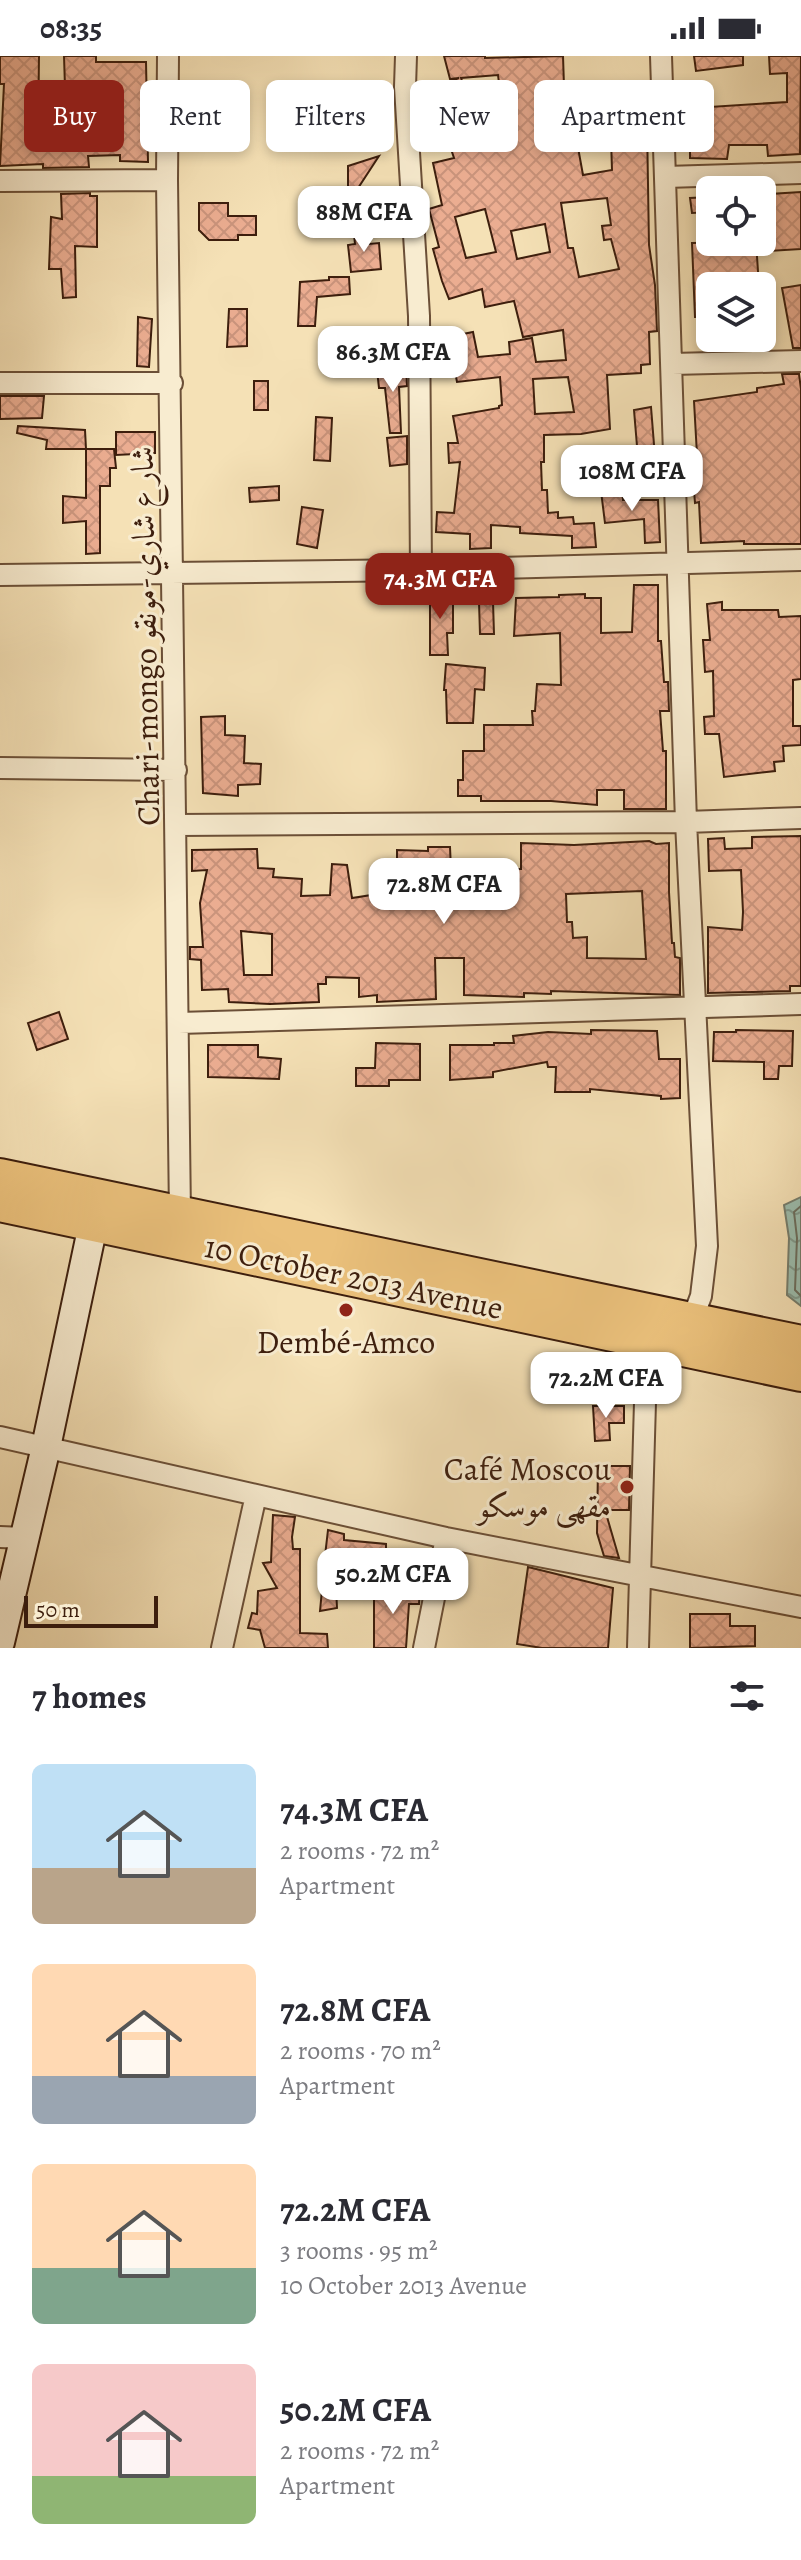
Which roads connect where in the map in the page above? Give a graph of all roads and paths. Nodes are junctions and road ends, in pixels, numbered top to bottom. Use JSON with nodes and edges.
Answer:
{"nodes":[{"id":1,"x":168,"y":56,"type":"edge"},
{"id":2,"x":406,"y":56,"type":"edge"},
{"id":3,"x":661,"y":56,"type":"edge"},
{"id":4,"x":801,"y":173,"type":"edge"},
{"id":5,"x":666,"y":177,"type":"junction"},
{"id":6,"x":167,"y":180,"type":"junction"},
{"id":7,"x":0,"y":181,"type":"edge"},
{"id":8,"x":801,"y":361,"type":"edge"},
{"id":9,"x":672,"y":364,"type":"junction"},
{"id":10,"x":0,"y":383,"type":"edge"},
{"id":11,"x":172,"y":383,"type":"junction"},
{"id":12,"x":801,"y":560,"type":"edge"},
{"id":13,"x":679,"y":564,"type":"junction"},
{"id":14,"x":421,"y":570,"type":"junction"},
{"id":15,"x":174,"y":573,"type":"junction"},
{"id":16,"x":0,"y":575,"type":"edge"},
{"id":17,"x":0,"y":768,"type":"edge"},
{"id":18,"x":176,"y":770,"type":"junction"},
{"id":19,"x":801,"y":818,"type":"edge"},
{"id":20,"x":686,"y":822,"type":"junction"},
{"id":21,"x":177,"y":825,"type":"junction"},
{"id":22,"x":801,"y":1004,"type":"edge"},
{"id":23,"x":696,"y":1006,"type":"junction"},
{"id":24,"x":179,"y":1023,"type":"junction"},
{"id":25,"x":0,"y":1177,"type":"edge"},
{"id":26,"x":0,"y":1203,"type":"edge"},
{"id":27,"x":96,"y":1210,"type":"junction"},
{"id":28,"x":180,"y":1215,"type":"junction"},
{"id":29,"x":648,"y":1326,"type":"junction"},
{"id":30,"x":687,"y":1334,"type":"junction"},
{"id":31,"x":801,"y":1344,"type":"edge"},
{"id":32,"x":801,"y":1373,"type":"edge"},
{"id":33,"x":0,"y":1437,"type":"edge"},
{"id":34,"x":46,"y":1447,"type":"junction"},
{"id":35,"x":256,"y":1495,"type":"junction"},
{"id":36,"x":12,"y":1538,"type":"edge"},
{"id":37,"x":446,"y":1538,"type":"junction"},
{"id":38,"x":640,"y":1574,"type":"junction"},
{"id":39,"x":801,"y":1607,"type":"edge"},
{"id":40,"x":0,"y":1642,"type":"edge"},
{"id":41,"x":222,"y":1648,"type":"edge"},
{"id":42,"x":424,"y":1648,"type":"edge"},
{"id":43,"x":638,"y":1648,"type":"edge"}],
"edges":[{"from":1,"to":6,"type":"street","name":"Chari-mongo شار ع شاري-مونقو"},
{"from":2,"to":14,"type":"street"},
{"from":3,"to":5,"type":"street"},
{"from":4,"to":5,"type":"street"},
{"from":5,"to":9,"type":"street"},
{"from":6,"to":7,"type":"street"},
{"from":6,"to":11,"type":"street","name":"Chari-mongo شار ع شاري-مونقو"},
{"from":8,"to":9,"type":"street"},
{"from":9,"to":13,"type":"street"},
{"from":10,"to":11,"type":"street"},
{"from":11,"to":15,"type":"street","name":"Chari-mongo شار ع شاري-مونقو"},
{"from":12,"to":13,"type":"street"},
{"from":13,"to":14,"type":"street"},
{"from":13,"to":20,"type":"street"},
{"from":14,"to":15,"type":"street"},
{"from":15,"to":16,"type":"street"},
{"from":15,"to":18,"type":"street","name":"Chari-mongo شار ع شاري-مونقو"},
{"from":17,"to":18,"type":"street"},
{"from":18,"to":21,"type":"street","name":"Chari-mongo شار ع شاري-مونقو"},
{"from":19,"to":20,"type":"street"},
{"from":20,"to":21,"type":"street"},
{"from":20,"to":23,"type":"street"},
{"from":21,"to":24,"type":"street","name":"Chari-mongo شار ع شاري-مونقو"},
{"from":22,"to":23,"type":"street"},
{"from":23,"to":24,"type":"street"},
{"from":23,"to":30,"type":"street"},
{"from":24,"to":28,"type":"street","name":"Chari-mongo شار ع شاري-مونقو"},
{"from":25,"to":27,"type":"highway","name":"10 October 2013 Avenue"},
{"from":26,"to":27,"type":"highway","name":"10 October 2013 Avenue"},
{"from":27,"to":28,"type":"highway","name":"10 October 2013 Avenue"},
{"from":27,"to":29,"type":"highway","name":"10 October 2013 Avenue"},
{"from":27,"to":34,"type":"street"},
{"from":28,"to":29,"type":"highway","name":"10 October 2013 Avenue"},
{"from":29,"to":30,"type":"highway","name":"10 October 2013 Avenue"},
{"from":29,"to":38,"type":"street"},
{"from":30,"to":31,"type":"highway","name":"10 October 2013 Avenue"},
{"from":30,"to":32,"type":"highway","name":"10 October 2013 Avenue"},
{"from":33,"to":34,"type":"street"},
{"from":34,"to":35,"type":"street"},
{"from":34,"to":36,"type":"street"},
{"from":35,"to":37,"type":"street"},
{"from":35,"to":41,"type":"street"},
{"from":36,"to":40,"type":"street"},
{"from":37,"to":38,"type":"street"},
{"from":37,"to":42,"type":"street"},
{"from":38,"to":39,"type":"street"},
{"from":38,"to":43,"type":"street"}]}
